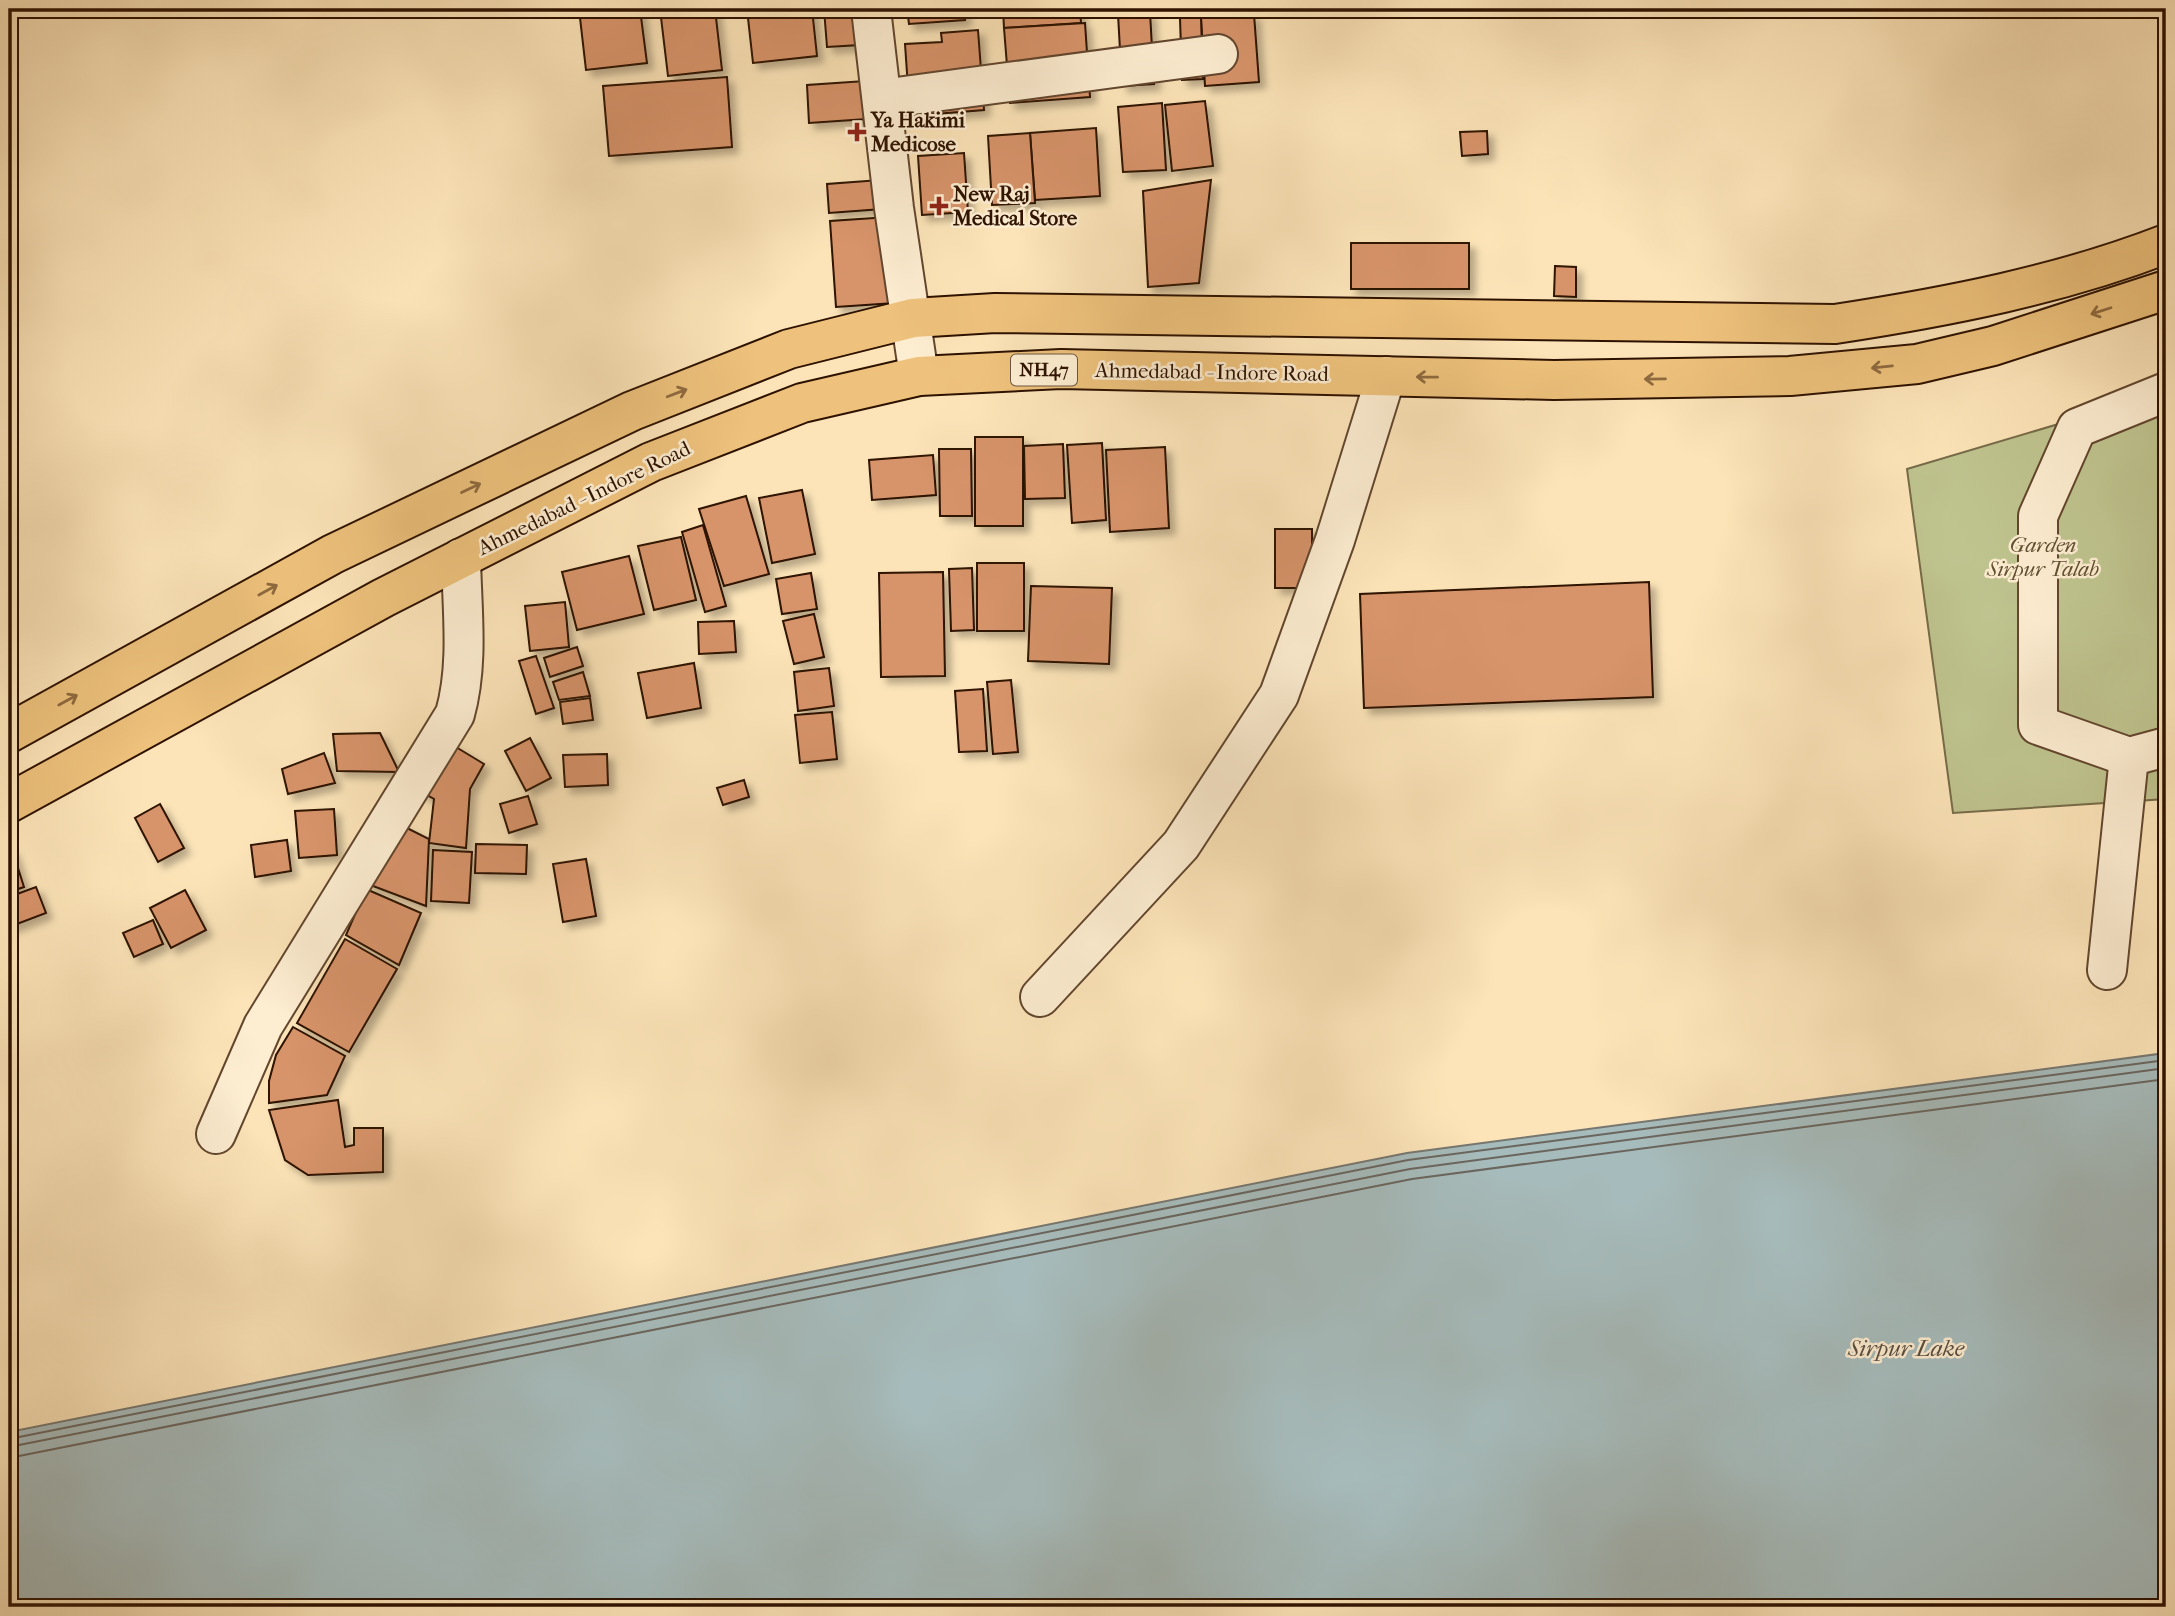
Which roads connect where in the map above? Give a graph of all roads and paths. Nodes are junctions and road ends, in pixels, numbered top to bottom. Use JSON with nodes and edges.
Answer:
{"nodes":[{"id":1,"x":871,"y":9,"type":"edge"},
{"id":2,"x":1219,"y":54,"type":"dead end"},
{"id":3,"x":882,"y":99,"type":"junction"},
{"id":4,"x":2166,"y":244,"type":"edge"},
{"id":5,"x":2166,"y":290,"type":"edge"},
{"id":6,"x":913,"y":318,"type":"junction"},
{"id":7,"x":919,"y":376,"type":"junction"},
{"id":8,"x":1385,"y":376,"type":"junction"},
{"id":9,"x":2166,"y":391,"type":"edge"},
{"id":10,"x":461,"y":558,"type":"junction"},
{"id":11,"x":9,"y":733,"type":"edge"},
{"id":12,"x":2166,"y":747,"type":"edge"},
{"id":13,"x":2129,"y":757,"type":"junction"},
{"id":14,"x":9,"y":803,"type":"edge"},
{"id":15,"x":2107,"y":970,"type":"dead end"},
{"id":16,"x":1040,"y":997,"type":"dead end"},
{"id":17,"x":216,"y":1134,"type":"dead end"}],
"edges":[{"from":1,"to":3,"type":"street"},
{"from":2,"to":3,"type":"street"},
{"from":3,"to":6,"type":"street"},
{"from":4,"to":6,"type":"highway"},
{"from":5,"to":8,"type":"highway","name":"Ahmedabad - Indore Road","number":"NH47","one_way":true},
{"from":6,"to":7,"type":"street"},
{"from":11,"to":6,"type":"highway","one_way":true},
{"from":7,"to":8,"type":"highway","name":"Ahmedabad - Indore Road","number":"NH47"},
{"from":7,"to":10,"type":"highway","name":"Ahmedabad - Indore Road","number":"NH47"},
{"from":8,"to":16,"type":"street"},
{"from":9,"to":13,"type":"street"},
{"from":10,"to":14,"type":"highway","name":"Ahmedabad - Indore Road","number":"NH47"},
{"from":10,"to":17,"type":"street"},
{"from":12,"to":13,"type":"street"},
{"from":13,"to":15,"type":"street"}]}
